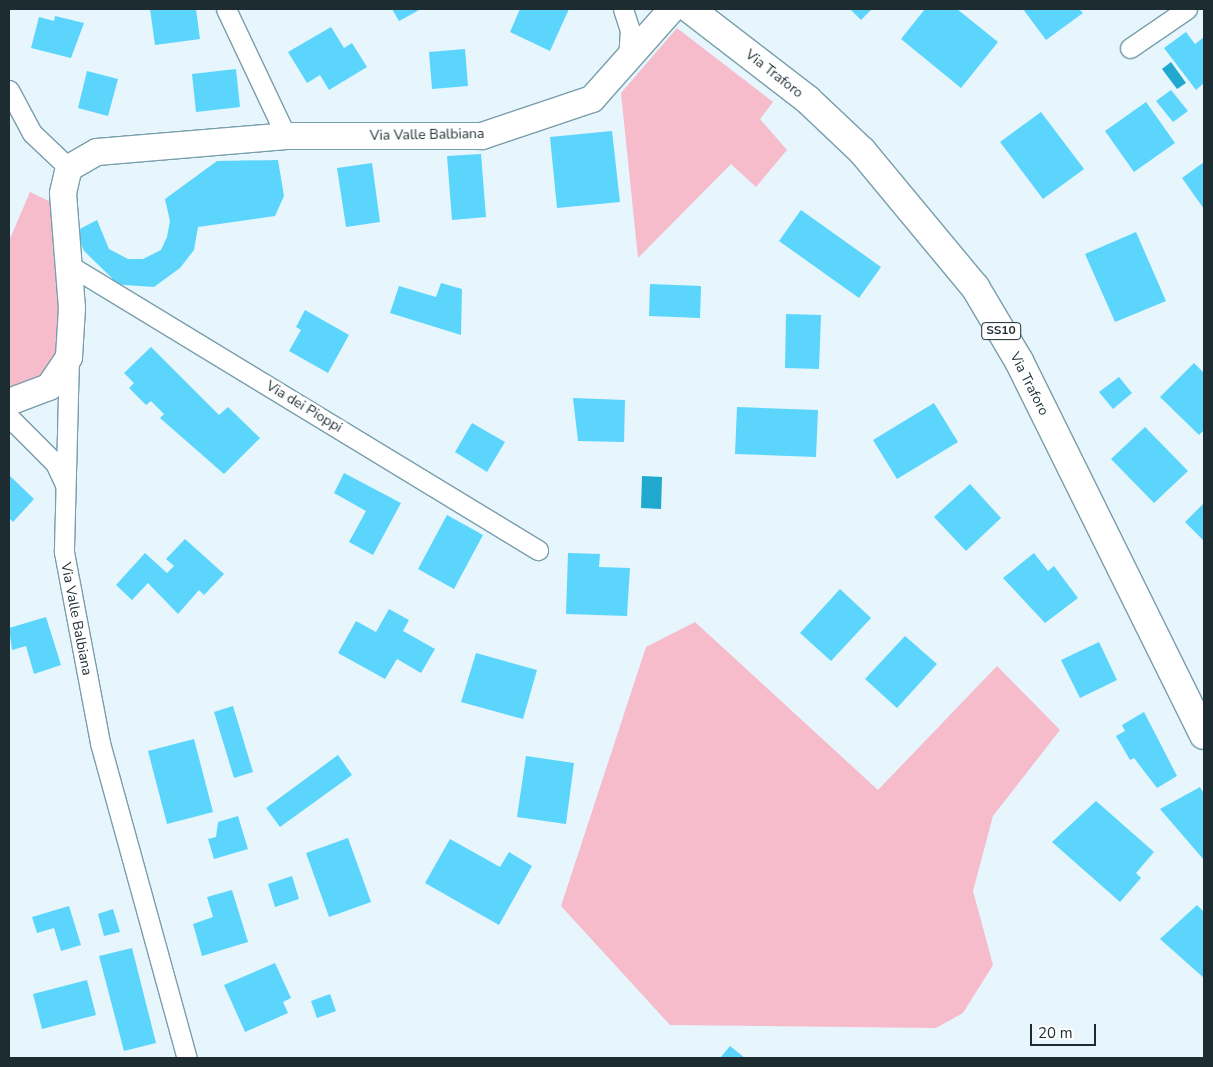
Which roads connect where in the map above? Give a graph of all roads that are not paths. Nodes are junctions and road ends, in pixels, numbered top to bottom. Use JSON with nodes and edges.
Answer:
{"nodes":[{"id":1,"x":226,"y":9,"type":"edge"},
{"id":2,"x":623,"y":9,"type":"edge"},
{"id":3,"x":672,"y":9,"type":"edge"},
{"id":4,"x":690,"y":9,"type":"edge"},
{"id":5,"x":1187,"y":9,"type":"edge"},
{"id":6,"x":1130,"y":48,"type":"dead end"},
{"id":7,"x":628,"y":58,"type":"junction"},
{"id":8,"x":9,"y":90,"type":"edge"},
{"id":9,"x":286,"y":136,"type":"junction"},
{"id":10,"x":69,"y":168,"type":"junction"},
{"id":11,"x":69,"y":265,"type":"junction"},
{"id":12,"x":69,"y":357,"type":"junction"},
{"id":13,"x":9,"y":402,"type":"edge"},
{"id":14,"x":9,"y":417,"type":"edge"},
{"id":15,"x":66,"y":486,"type":"junction"},
{"id":16,"x":538,"y":550,"type":"dead end"},
{"id":17,"x":1204,"y":734,"type":"edge"},
{"id":18,"x":187,"y":1058,"type":"edge"}],
"edges":[{"from":1,"to":9,"type":"street"},
{"from":2,"to":7,"type":"street"},
{"from":3,"to":7,"type":"street","name":"Via Valle Balbiana"},
{"from":4,"to":17,"type":"main road","name":"Via Traforo","number":"SS10"},
{"from":5,"to":6,"type":"street"},
{"from":7,"to":9,"type":"street","name":"Via Valle Balbiana"},
{"from":8,"to":10,"type":"street"},
{"from":9,"to":10,"type":"street","name":"Via Valle Balbiana"},
{"from":10,"to":11,"type":"street","name":"Via Valle Balbiana"},
{"from":11,"to":12,"type":"street","name":"Via Valle Balbiana"},
{"from":11,"to":16,"type":"street","name":"Via dei Pioppi"},
{"from":12,"to":13,"type":"street"},
{"from":12,"to":15,"type":"street","name":"Via Valle Balbiana"},
{"from":14,"to":15,"type":"street"},
{"from":15,"to":18,"type":"street","name":"Via Valle Balbiana"}]}
